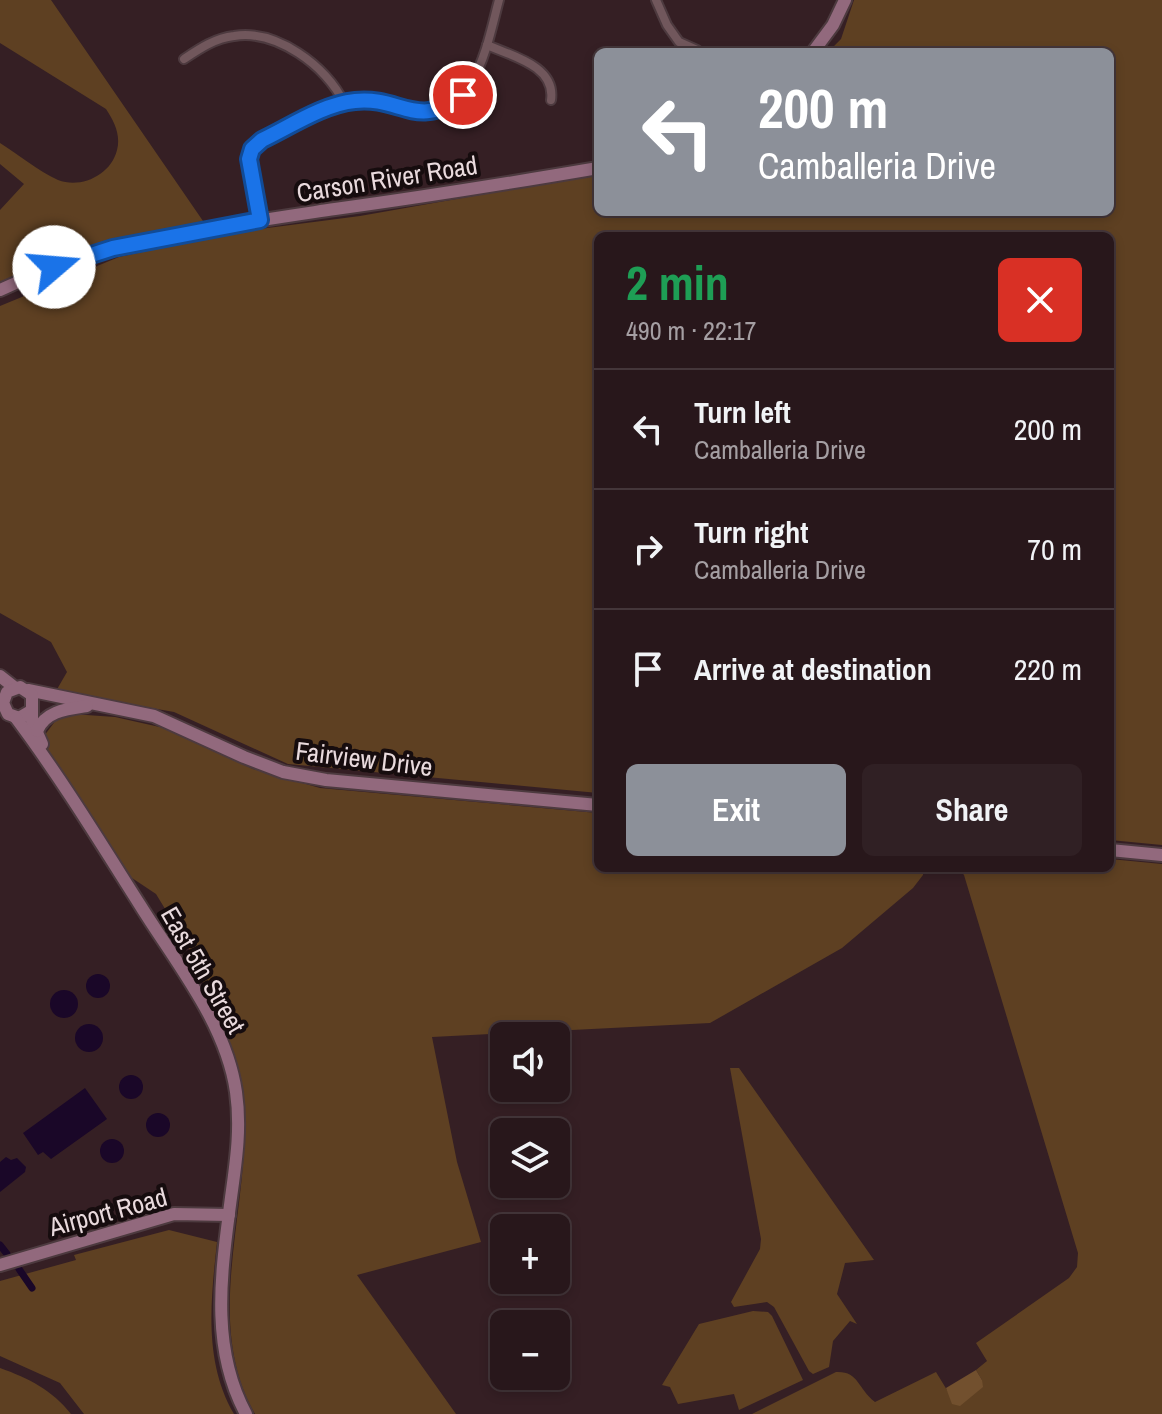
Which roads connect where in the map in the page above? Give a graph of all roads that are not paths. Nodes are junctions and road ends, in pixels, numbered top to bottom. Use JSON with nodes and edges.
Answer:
{"nodes":[{"id":1,"x":499,"y":0,"type":"edge"},
{"id":2,"x":656,"y":0,"type":"edge"},
{"id":3,"x":845,"y":0,"type":"edge"},
{"id":4,"x":487,"y":45,"type":"junction"},
{"id":5,"x":692,"y":48,"type":"edge"},
{"id":6,"x":816,"y":48,"type":"edge"},
{"id":7,"x":184,"y":59,"type":"dead end"},
{"id":8,"x":551,"y":100,"type":"dead end"},
{"id":9,"x":344,"y":103,"type":"junction"},
{"id":10,"x":594,"y":169,"type":"edge"},
{"id":11,"x":260,"y":220,"type":"junction"},
{"id":12,"x":0,"y":290,"type":"edge"},
{"id":13,"x":0,"y":676,"type":"edge"},
{"id":14,"x":14,"y":687,"type":"junction"},
{"id":15,"x":28,"y":690,"type":"junction"},
{"id":16,"x":94,"y":704,"type":"junction"},
{"id":17,"x":4,"y":705,"type":"edge"},
{"id":18,"x":32,"y":709,"type":"junction"},
{"id":19,"x":37,"y":731,"type":"junction"},
{"id":20,"x":48,"y":760,"type":"junction"},
{"id":21,"x":594,"y":805,"type":"edge"},
{"id":22,"x":1114,"y":850,"type":"edge"},
{"id":23,"x":1162,"y":855,"type":"edge"},
{"id":24,"x":229,"y":1215,"type":"junction"},
{"id":25,"x":0,"y":1265,"type":"edge"},
{"id":26,"x":246,"y":1414,"type":"edge"}],
"edges":[{"from":1,"to":4,"type":"street"},
{"from":2,"to":5,"type":"street"},
{"from":3,"to":6,"type":"main road"},
{"from":4,"to":8,"type":"street"},
{"from":4,"to":9,"type":"street"},
{"from":7,"to":9,"type":"street"},
{"from":9,"to":11,"type":"street"},
{"from":10,"to":11,"type":"main road","name":"Carson River Road"},
{"from":11,"to":12,"type":"main road","name":"Carson River Road"},
{"from":13,"to":14,"type":"main road"},
{"from":14,"to":15,"type":"main road","name":"Fairview Drive"},
{"from":14,"to":17,"type":"main road"},
{"from":15,"to":16,"type":"main road","name":"Fairview Drive"},
{"from":15,"to":18,"type":"main road","name":"East 5th Street"},
{"from":16,"to":18,"type":"main road","name":"Fairview Drive"},
{"from":16,"to":19,"type":"main road"},
{"from":16,"to":21,"type":"main road","name":"Fairview Drive"},
{"from":17,"to":18,"type":"main road"},
{"from":17,"to":20,"type":"main road","name":"East 5th Street"},
{"from":18,"to":19,"type":"main road","name":"East 5th Street"},
{"from":19,"to":20,"type":"main road","name":"East 5th Street"},
{"from":20,"to":24,"type":"main road","name":"East 5th Street"},
{"from":22,"to":23,"type":"main road"},
{"from":24,"to":25,"type":"main road","name":"Airport Road"},
{"from":24,"to":26,"type":"main road","name":"East 5th Street"}]}
